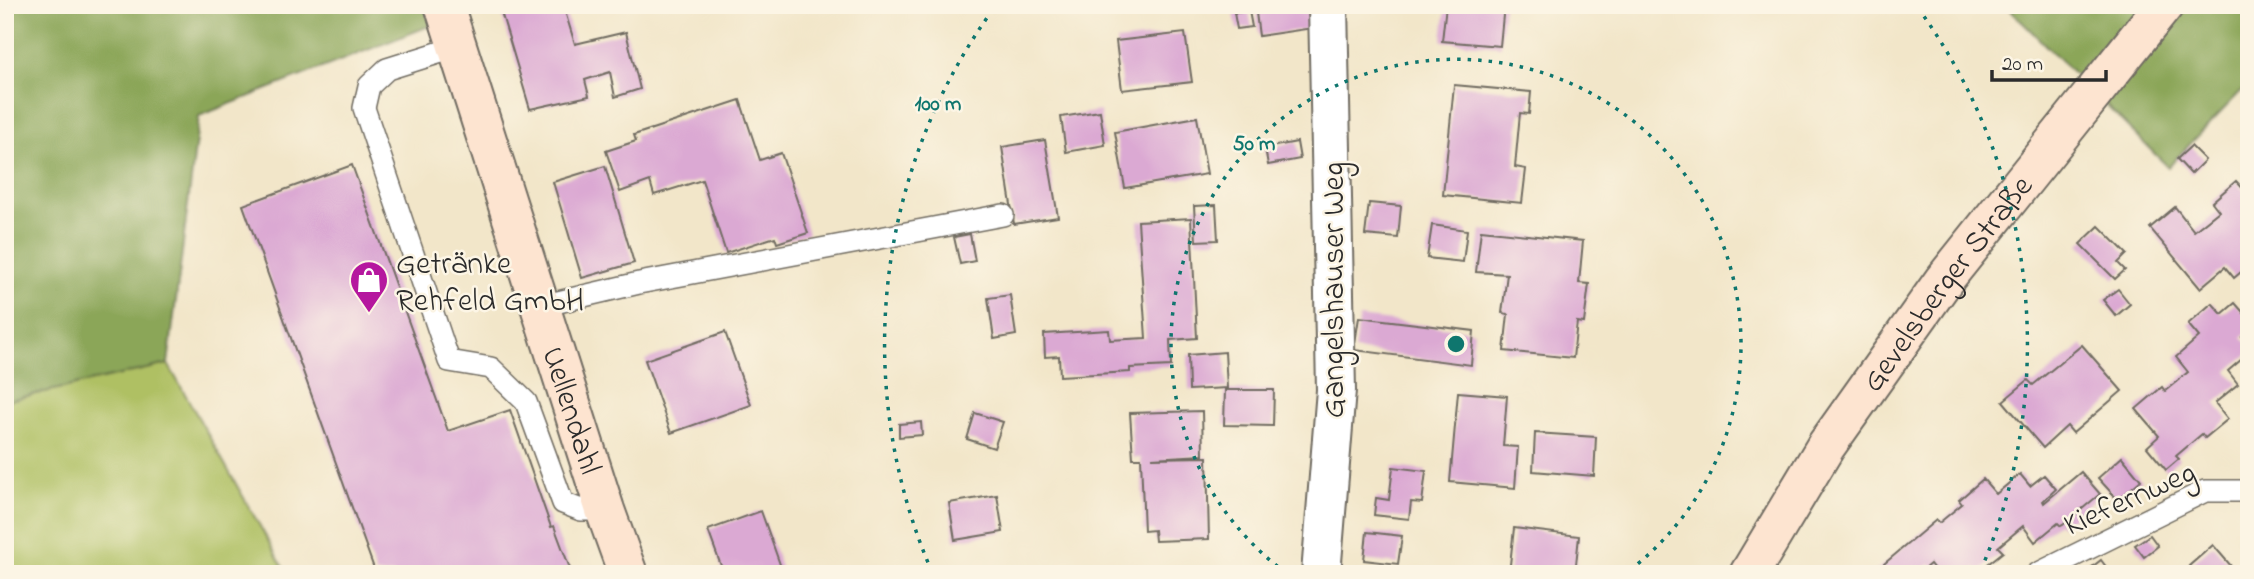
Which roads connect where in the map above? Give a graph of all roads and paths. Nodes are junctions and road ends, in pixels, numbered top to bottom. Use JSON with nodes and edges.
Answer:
{"nodes":[{"id":1,"x":444,"y":5,"type":"edge"},
{"id":2,"x":1328,"y":5,"type":"edge"},
{"id":3,"x":2164,"y":5,"type":"edge"},
{"id":4,"x":457,"y":47,"type":"junction"},
{"id":5,"x":1003,"y":215,"type":"dead end"},
{"id":6,"x":541,"y":306,"type":"junction"},
{"id":7,"x":2249,"y":491,"type":"edge"},
{"id":8,"x":605,"y":510,"type":"junction"},
{"id":9,"x":628,"y":574,"type":"edge"},
{"id":10,"x":1321,"y":574,"type":"edge"},
{"id":11,"x":1749,"y":574,"type":"edge"},
{"id":12,"x":2038,"y":574,"type":"edge"}],
"edges":[{"from":1,"to":4,"type":"main road","name":"Uellendahl"},
{"from":2,"to":10,"type":"street","name":"Gangelshauser Weg"},
{"from":3,"to":11,"type":"main road","name":"Gevelsberger Straße"},
{"from":4,"to":6,"type":"main road","name":"Uellendahl"},
{"from":4,"to":8,"type":"lane"},
{"from":5,"to":6,"type":"lane"},
{"from":6,"to":8,"type":"main road","name":"Uellendahl"},
{"from":7,"to":12,"type":"lane","name":"Kiefernweg"},
{"from":8,"to":9,"type":"main road","name":"Uellendahl"}]}
